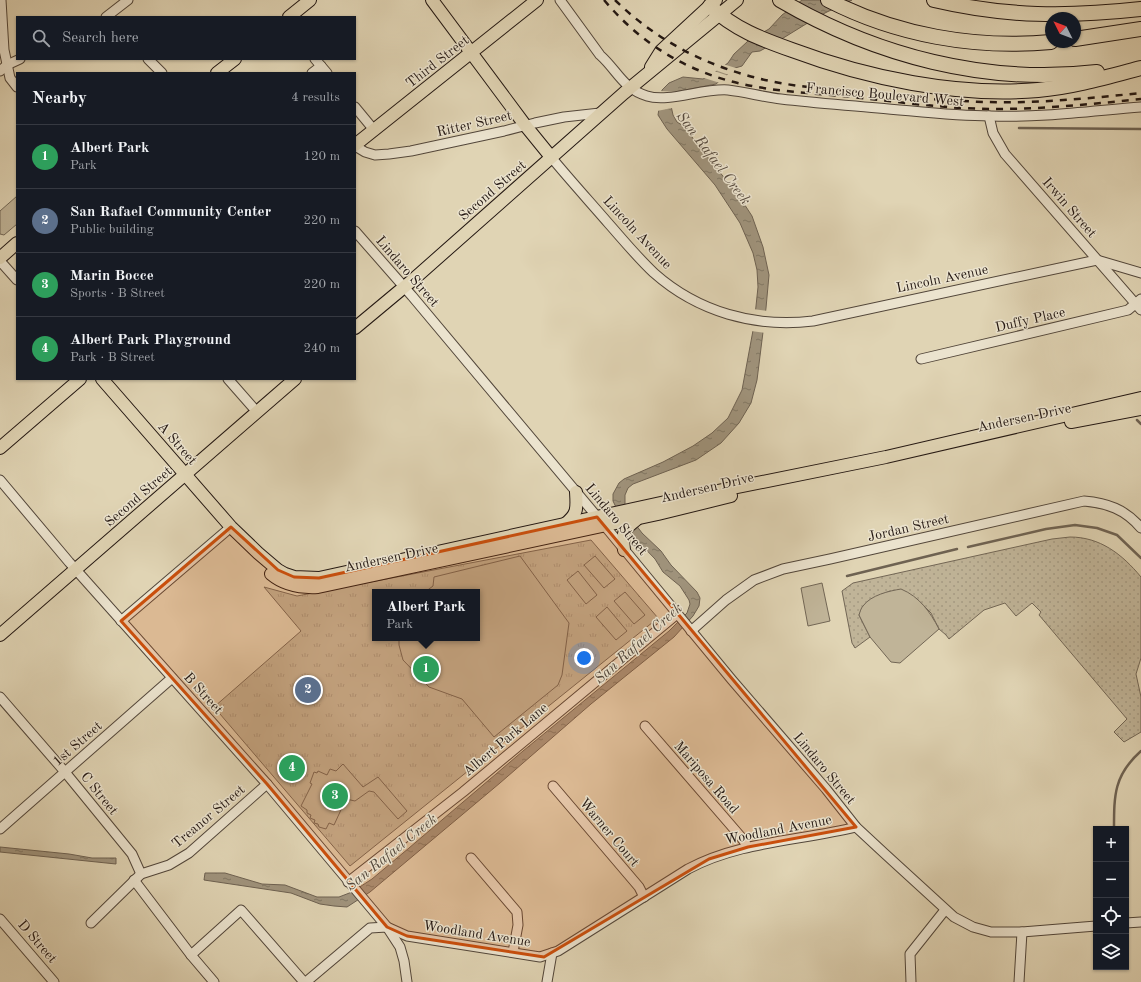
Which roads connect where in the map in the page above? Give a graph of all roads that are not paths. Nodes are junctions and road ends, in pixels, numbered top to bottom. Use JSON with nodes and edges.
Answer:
{"nodes":[{"id":1,"x":1,"y":0,"type":"edge"},
{"id":2,"x":128,"y":0,"type":"edge"},
{"id":3,"x":310,"y":0,"type":"edge"},
{"id":4,"x":432,"y":0,"type":"edge"},
{"id":5,"x":537,"y":0,"type":"edge"},
{"id":6,"x":560,"y":0,"type":"edge"},
{"id":7,"x":737,"y":0,"type":"edge"},
{"id":8,"x":780,"y":0,"type":"edge"},
{"id":9,"x":828,"y":0,"type":"edge"},
{"id":10,"x":934,"y":0,"type":"edge"},
{"id":11,"x":713,"y":5,"type":"edge"},
{"id":12,"x":1141,"y":9,"type":"edge"},
{"id":13,"x":108,"y":16,"type":"edge"},
{"id":14,"x":289,"y":16,"type":"edge"},
{"id":15,"x":1141,"y":30,"type":"edge"},
{"id":16,"x":1081,"y":38,"type":"edge"},
{"id":17,"x":1045,"y":42,"type":"edge"},
{"id":18,"x":471,"y":53,"type":"junction"},
{"id":19,"x":18,"y":60,"type":"edge"},
{"id":20,"x":149,"y":60,"type":"edge"},
{"id":21,"x":234,"y":60,"type":"edge"},
{"id":22,"x":318,"y":62,"type":"edge"},
{"id":23,"x":1141,"y":65,"type":"edge"},
{"id":24,"x":3,"y":68,"type":"edge"},
{"id":25,"x":1141,"y":68,"type":"edge"},
{"id":26,"x":161,"y":72,"type":"edge"},
{"id":27,"x":218,"y":72,"type":"edge"},
{"id":28,"x":313,"y":72,"type":"edge"},
{"id":29,"x":326,"y":72,"type":"edge"},
{"id":30,"x":16,"y":86,"type":"edge"},
{"id":31,"x":629,"y":88,"type":"junction"},
{"id":32,"x":1141,"y":107,"type":"edge"},
{"id":33,"x":356,"y":108,"type":"edge"},
{"id":34,"x":600,"y":113,"type":"junction"},
{"id":35,"x":989,"y":116,"type":"junction"},
{"id":36,"x":525,"y":125,"type":"junction"},
{"id":37,"x":374,"y":130,"type":"junction"},
{"id":38,"x":356,"y":144,"type":"edge"},
{"id":39,"x":356,"y":146,"type":"edge"},
{"id":40,"x":551,"y":157,"type":"junction"},
{"id":41,"x":356,"y":232,"type":"edge"},
{"id":42,"x":16,"y":244,"type":"edge"},
{"id":43,"x":0,"y":258,"type":"edge"},
{"id":44,"x":1097,"y":260,"type":"junction"},
{"id":45,"x":0,"y":261,"type":"edge"},
{"id":46,"x":1141,"y":273,"type":"edge"},
{"id":47,"x":16,"y":279,"type":"edge"},
{"id":48,"x":404,"y":287,"type":"junction"},
{"id":49,"x":1139,"y":304,"type":"edge"},
{"id":50,"x":356,"y":327,"type":"edge"},
{"id":51,"x":921,"y":359,"type":"dead end"},
{"id":52,"x":79,"y":380,"type":"edge"},
{"id":53,"x":103,"y":380,"type":"edge"},
{"id":54,"x":229,"y":380,"type":"edge"},
{"id":55,"x":294,"y":380,"type":"edge"},
{"id":56,"x":1141,"y":398,"type":"edge"},
{"id":57,"x":1141,"y":410,"type":"edge"},
{"id":58,"x":257,"y":412,"type":"junction"},
{"id":59,"x":0,"y":448,"type":"edge"},
{"id":60,"x":185,"y":475,"type":"junction"},
{"id":61,"x":0,"y":480,"type":"edge"},
{"id":62,"x":576,"y":492,"type":"junction"},
{"id":63,"x":655,"y":510,"type":"junction"},
{"id":64,"x":600,"y":521,"type":"junction"},
{"id":65,"x":619,"y":521,"type":"junction"},
{"id":66,"x":565,"y":524,"type":"junction"},
{"id":67,"x":231,"y":527,"type":"junction"},
{"id":68,"x":1141,"y":528,"type":"edge"},
{"id":69,"x":624,"y":550,"type":"junction"},
{"id":70,"x":75,"y":569,"type":"junction"},
{"id":71,"x":283,"y":577,"type":"junction"},
{"id":72,"x":678,"y":615,"type":"junction"},
{"id":73,"x":121,"y":621,"type":"junction"},
{"id":74,"x":689,"y":629,"type":"junction"},
{"id":75,"x":0,"y":635,"type":"edge"},
{"id":76,"x":172,"y":678,"type":"junction"},
{"id":77,"x":0,"y":697,"type":"edge"},
{"id":78,"x":645,"y":726,"type":"dead end"},
{"id":79,"x":65,"y":772,"type":"junction"},
{"id":80,"x":267,"y":784,"type":"junction"},
{"id":81,"x":553,"y":786,"type":"dead end"},
{"id":82,"x":856,"y":827,"type":"junction"},
{"id":83,"x":0,"y":829,"type":"edge"},
{"id":84,"x":748,"y":847,"type":"junction"},
{"id":85,"x":471,"y":858,"type":"dead end"},
{"id":86,"x":137,"y":877,"type":"junction"},
{"id":87,"x":348,"y":882,"type":"junction"},
{"id":88,"x":644,"y":897,"type":"junction"},
{"id":89,"x":945,"y":910,"type":"junction"},
{"id":90,"x":0,"y":919,"type":"edge"},
{"id":91,"x":1141,"y":922,"type":"edge"},
{"id":92,"x":91,"y":923,"type":"dead end"},
{"id":93,"x":1129,"y":923,"type":"edge"},
{"id":94,"x":1093,"y":926,"type":"edge"},
{"id":95,"x":387,"y":927,"type":"junction"},
{"id":96,"x":1022,"y":932,"type":"junction"},
{"id":97,"x":513,"y":952,"type":"junction"},
{"id":98,"x":552,"y":953,"type":"junction"},
{"id":99,"x":191,"y":955,"type":"junction"},
{"id":100,"x":54,"y":982,"type":"edge"},
{"id":101,"x":214,"y":982,"type":"edge"},
{"id":102,"x":305,"y":982,"type":"edge"},
{"id":103,"x":407,"y":982,"type":"edge"},
{"id":104,"x":547,"y":982,"type":"edge"},
{"id":105,"x":911,"y":982,"type":"edge"},
{"id":106,"x":1019,"y":982,"type":"edge"}],
"edges":[{"from":1,"to":24,"type":"street"},
{"from":2,"to":13,"type":"street"},
{"from":3,"to":14,"type":"main road"},
{"from":4,"to":18,"type":"main road","name":"Lincoln Avenue"},
{"from":5,"to":18,"type":"main road","name":"Third Street"},
{"from":6,"to":31,"type":"street"},
{"from":7,"to":11,"type":"main road","name":"Second Street"},
{"from":8,"to":23,"type":"highway"},
{"from":9,"to":17,"type":"highway"},
{"from":10,"to":12,"type":"highway"},
{"from":11,"to":25,"type":"highway"},
{"from":11,"to":31,"type":"main road","name":"Second Street"},
{"from":15,"to":16,"type":"highway"},
{"from":18,"to":36,"type":"main road","name":"Lincoln Avenue"},
{"from":18,"to":37,"type":"main road","name":"Third Street"},
{"from":19,"to":24,"type":"street"},
{"from":20,"to":26,"type":"street"},
{"from":21,"to":27,"type":"main road"},
{"from":22,"to":28,"type":"street"},
{"from":22,"to":29,"type":"street"},
{"from":24,"to":30,"type":"street"},
{"from":31,"to":34,"type":"main road","name":"Second Street"},
{"from":31,"to":35,"type":"street","name":"Francisco Boulevard West"},
{"from":32,"to":35,"type":"street","name":"Francisco Boulevard West"},
{"from":33,"to":37,"type":"street"},
{"from":34,"to":36,"type":"street","name":"Ritter Street"},
{"from":34,"to":40,"type":"main road","name":"Second Street"},
{"from":35,"to":44,"type":"street","name":"Irwin Street"},
{"from":36,"to":39,"type":"street","name":"Ritter Street"},
{"from":36,"to":40,"type":"main road","name":"Lincoln Avenue"},
{"from":37,"to":38,"type":"main road","name":"Third Street"},
{"from":40,"to":44,"type":"street","name":"Lincoln Avenue"},
{"from":40,"to":48,"type":"main road","name":"Second Street"},
{"from":41,"to":48,"type":"street","name":"Lindaro Street"},
{"from":42,"to":43,"type":"main road"},
{"from":44,"to":46,"type":"street"},
{"from":44,"to":49,"type":"street","name":"Irwin Street"},
{"from":45,"to":47,"type":"street"},
{"from":48,"to":50,"type":"main road","name":"Second Street"},
{"from":48,"to":62,"type":"street","name":"Lindaro Street"},
{"from":49,"to":51,"type":"street","name":"Duffy Place"},
{"from":52,"to":59,"type":"main road"},
{"from":53,"to":60,"type":"main road","name":"A Street"},
{"from":54,"to":58,"type":"street"},
{"from":55,"to":58,"type":"main road","name":"Second Street"},
{"from":56,"to":63,"type":"main road","name":"Andersen Drive"},
{"from":57,"to":63,"type":"main road","name":"Andersen Drive"},
{"from":58,"to":60,"type":"main road","name":"Second Street"},
{"from":60,"to":67,"type":"main road","name":"A Street"},
{"from":60,"to":70,"type":"main road","name":"Second Street"},
{"from":61,"to":70,"type":"street","name":"B Street"},
{"from":62,"to":64,"type":"street","name":"Lindaro Street"},
{"from":62,"to":66,"type":"main road"},
{"from":63,"to":65,"type":"main road","name":"Andersen Drive"},
{"from":63,"to":65,"type":"main road","name":"Andersen Drive"},
{"from":64,"to":65,"type":"main road","name":"Andersen Drive"},
{"from":64,"to":66,"type":"main road","name":"Andersen Drive"},
{"from":64,"to":69,"type":"street","name":"Lindaro Street"},
{"from":64,"to":71,"type":"main road","name":"Andersen Drive"},
{"from":65,"to":69,"type":"main road"},
{"from":66,"to":71,"type":"main road","name":"Andersen Drive"},
{"from":67,"to":71,"type":"main road","name":"A Street"},
{"from":67,"to":73,"type":"street"},
{"from":68,"to":74,"type":"street","name":"Jordan Street"},
{"from":69,"to":72,"type":"street","name":"Lindaro Street"},
{"from":70,"to":73,"type":"street","name":"B Street"},
{"from":70,"to":75,"type":"main road","name":"Second Street"},
{"from":72,"to":74,"type":"street","name":"Lindaro Street"},
{"from":72,"to":87,"type":"street","name":"Albert Park Lane"},
{"from":73,"to":76,"type":"street","name":"B Street"},
{"from":74,"to":82,"type":"street","name":"Lindaro Street"},
{"from":76,"to":79,"type":"street","name":"1st Street"},
{"from":76,"to":80,"type":"street","name":"B Street"},
{"from":77,"to":79,"type":"street","name":"C Street"},
{"from":78,"to":84,"type":"street","name":"Mariposa Road"},
{"from":79,"to":83,"type":"street","name":"1st Street"},
{"from":79,"to":86,"type":"street","name":"C Street"},
{"from":80,"to":86,"type":"street","name":"Treanor Street"},
{"from":80,"to":87,"type":"street","name":"B Street"},
{"from":81,"to":88,"type":"street","name":"Warner Court"},
{"from":82,"to":84,"type":"street","name":"Woodland Avenue"},
{"from":82,"to":89,"type":"street"},
{"from":84,"to":88,"type":"street","name":"Woodland Avenue"},
{"from":85,"to":97,"type":"street"},
{"from":86,"to":92,"type":"street","name":"Treanor Street"},
{"from":86,"to":99,"type":"street","name":"C Street"},
{"from":87,"to":95,"type":"street","name":"B Street"},
{"from":88,"to":98,"type":"street","name":"Woodland Avenue"},
{"from":89,"to":96,"type":"street"},
{"from":89,"to":105,"type":"street"},
{"from":90,"to":100,"type":"street","name":"D Street"},
{"from":91,"to":93,"type":"street"},
{"from":94,"to":96,"type":"street"},
{"from":95,"to":97,"type":"street","name":"Woodland Avenue"},
{"from":95,"to":102,"type":"street"},
{"from":95,"to":103,"type":"street","name":"B Street"},
{"from":96,"to":106,"type":"street"},
{"from":97,"to":98,"type":"street","name":"Woodland Avenue"},
{"from":98,"to":104,"type":"street"},
{"from":99,"to":101,"type":"street","name":"C Street"},
{"from":99,"to":102,"type":"street"}]}
